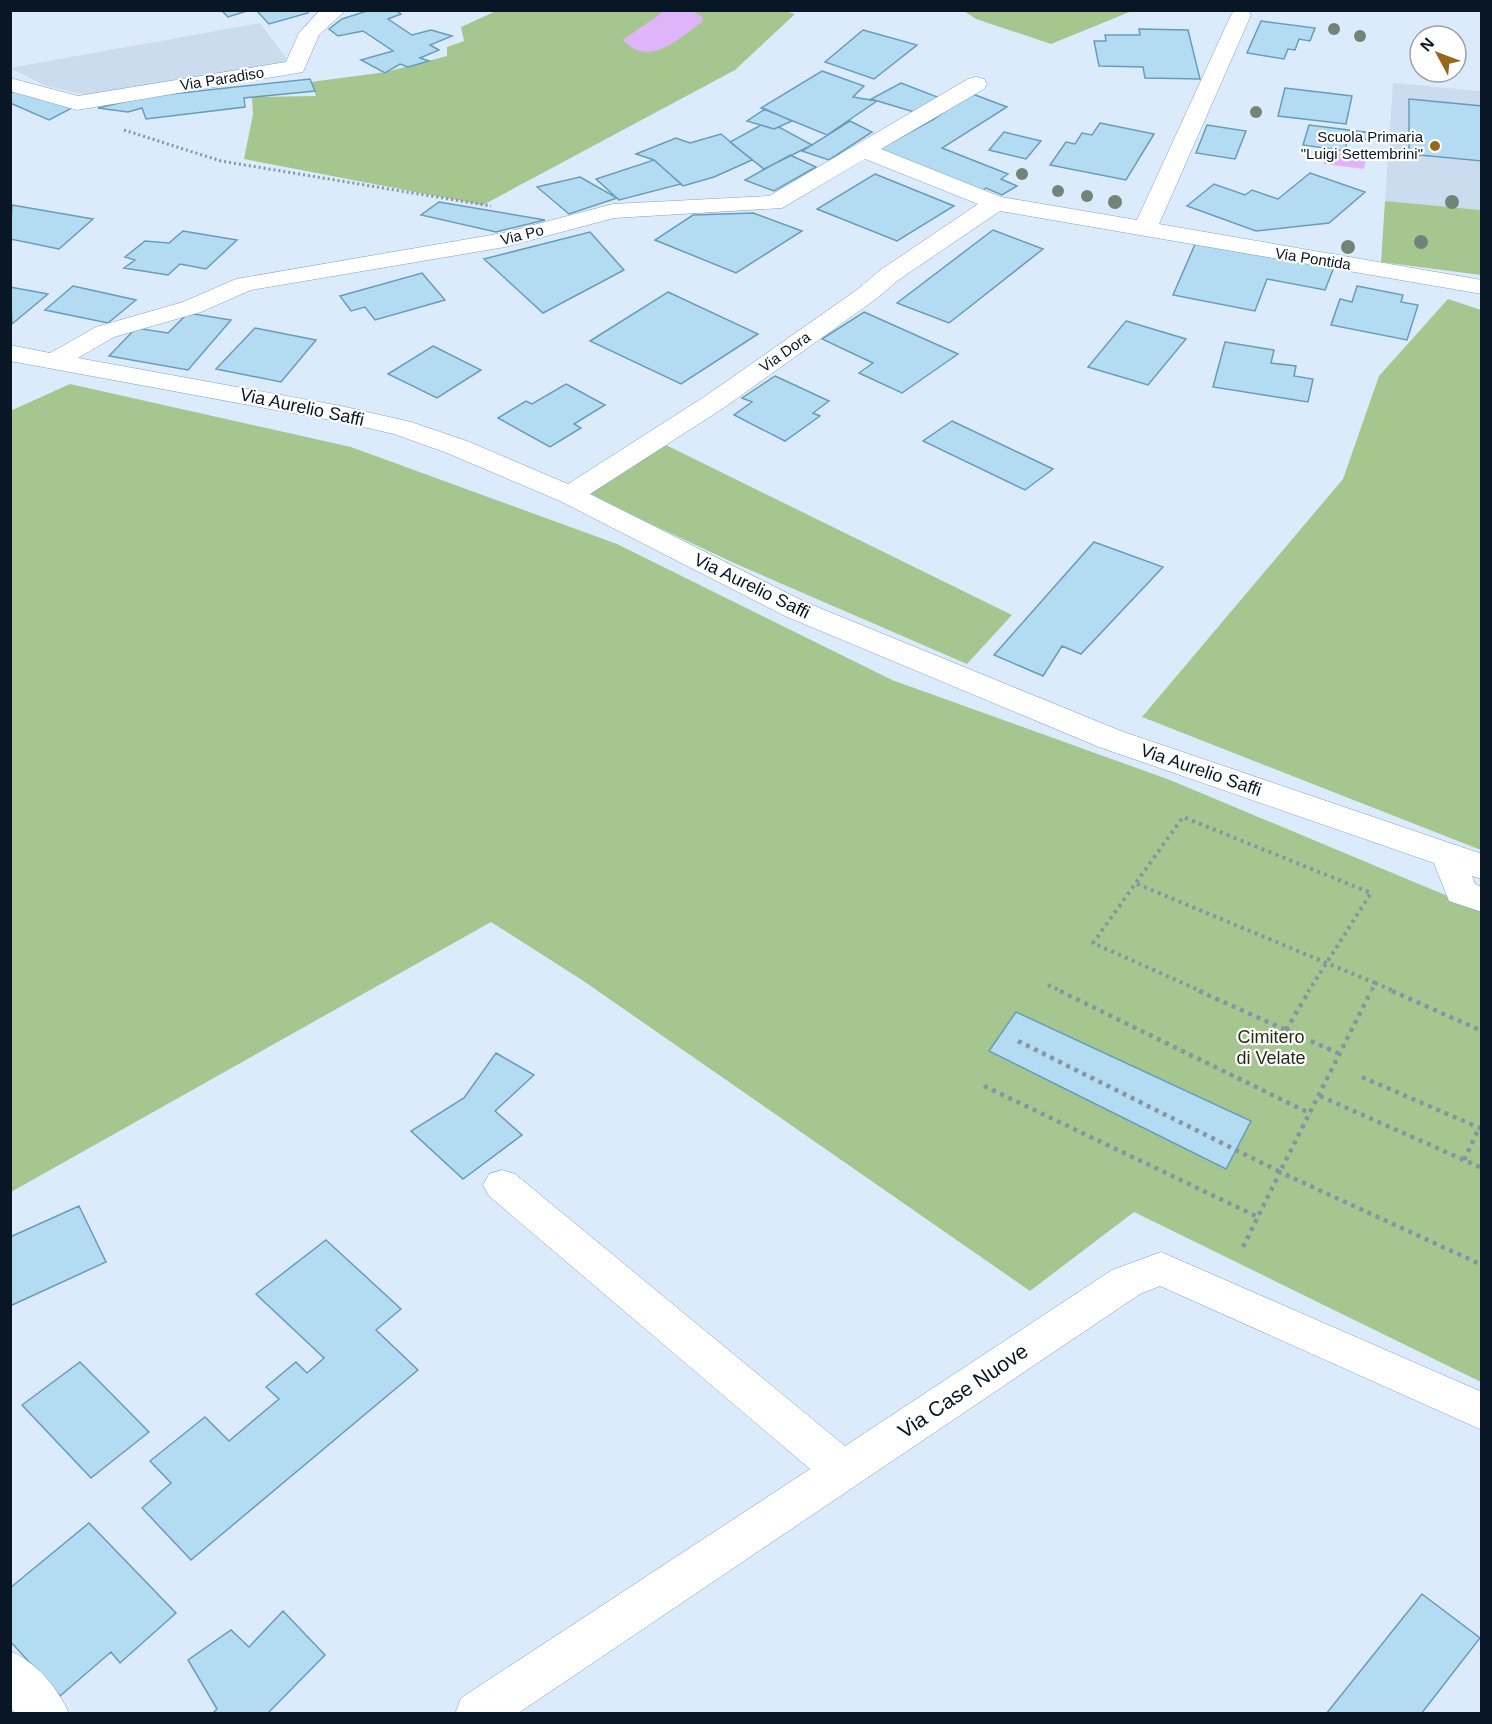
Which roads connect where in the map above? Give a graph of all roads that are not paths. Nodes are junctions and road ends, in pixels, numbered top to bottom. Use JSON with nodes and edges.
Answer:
{"nodes":[{"id":1,"x":336,"y":10,"type":"edge"},
{"id":2,"x":1242,"y":15,"type":"dead end"},
{"id":3,"x":10,"y":84,"type":"edge"},
{"id":4,"x":976,"y":84,"type":"dead end"},
{"id":5,"x":865,"y":151,"type":"junction"},
{"id":6,"x":996,"y":203,"type":"junction"},
{"id":7,"x":1144,"y":230,"type":"junction"},
{"id":8,"x":1482,"y":287,"type":"edge"},
{"id":9,"x":10,"y":353,"type":"edge"},
{"id":10,"x":52,"y":362,"type":"junction"},
{"id":11,"x":570,"y":495,"type":"junction"},
{"id":12,"x":1447,"y":854,"type":"junction"},
{"id":13,"x":1482,"y":867,"type":"edge"},
{"id":14,"x":1482,"y":900,"type":"edge"},
{"id":15,"x":502,"y":1185,"type":"dead end"},
{"id":16,"x":1482,"y":1412,"type":"edge"},
{"id":17,"x":844,"y":1471,"type":"junction"},
{"id":18,"x":10,"y":1673,"type":"edge"},
{"id":19,"x":46,"y":1713,"type":"edge"},
{"id":20,"x":477,"y":1713,"type":"edge"}],
"edges":[{"from":1,"to":3,"type":"street","name":"Via Paradiso"},
{"from":2,"to":7,"type":"street"},
{"from":4,"to":5,"type":"street","name":"Via Po"},
{"from":5,"to":6,"type":"street","name":"Via Pontida"},
{"from":5,"to":10,"type":"street","name":"Via Po"},
{"from":6,"to":7,"type":"street","name":"Via Pontida"},
{"from":6,"to":11,"type":"street","name":"Via Dora"},
{"from":7,"to":8,"type":"street","name":"Via Pontida"},
{"from":9,"to":10,"type":"street","name":"Via Aurelio Saffi"},
{"from":10,"to":11,"type":"street","name":"Via Aurelio Saffi"},
{"from":11,"to":12,"type":"street","name":"Via Aurelio Saffi"},
{"from":12,"to":13,"type":"street","name":"Via Aurelio Saffi"},
{"from":12,"to":14,"type":"street"},
{"from":15,"to":17,"type":"street"},
{"from":16,"to":17,"type":"street","name":"Via Case Nuove"},
{"from":17,"to":20,"type":"street","name":"Via Case Nuove"},
{"from":18,"to":19,"type":"street"}]}
